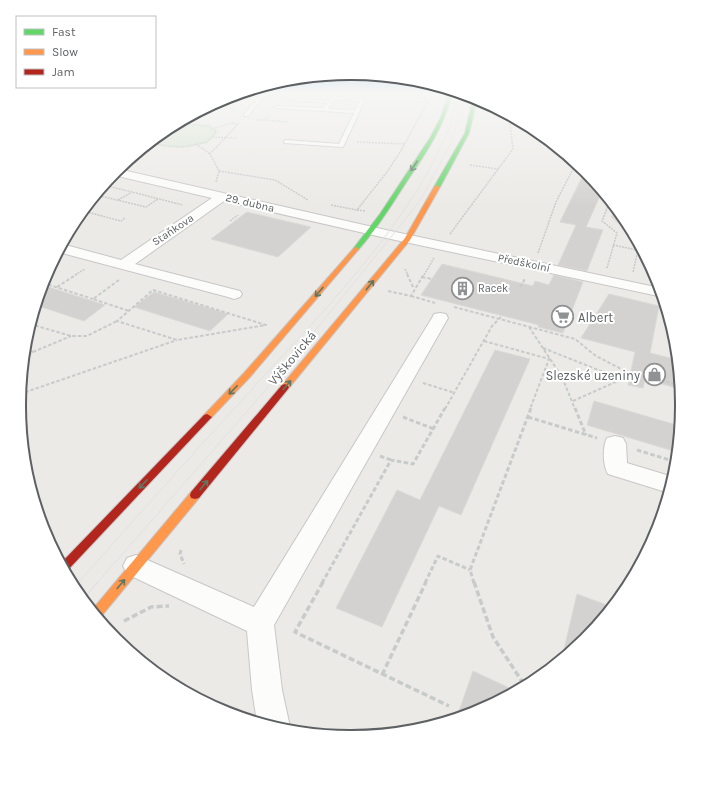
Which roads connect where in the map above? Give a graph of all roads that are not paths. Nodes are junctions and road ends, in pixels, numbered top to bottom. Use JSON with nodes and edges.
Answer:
{"nodes":[{"id":1,"x":348,"y":132,"type":"edge"},
{"id":2,"x":437,"y":132,"type":"edge"},
{"id":3,"x":466,"y":132,"type":"edge"},
{"id":4,"x":286,"y":142,"type":"dead end"},
{"id":5,"x":123,"y":174,"type":"edge"},
{"id":6,"x":217,"y":195,"type":"junction"},
{"id":7,"x":379,"y":233,"type":"junction"},
{"id":8,"x":408,"y":239,"type":"junction"},
{"id":9,"x":65,"y":249,"type":"edge"},
{"id":10,"x":121,"y":273,"type":"junction"},
{"id":11,"x":654,"y":291,"type":"edge"},
{"id":12,"x":234,"y":294,"type":"dead end"},
{"id":13,"x":443,"y":309,"type":"road end"},
{"id":14,"x":615,"y":444,"type":"dead end"},
{"id":15,"x":665,"y":483,"type":"edge"},
{"id":16,"x":67,"y":564,"type":"edge"},
{"id":17,"x":136,"y":566,"type":"junction"},
{"id":18,"x":99,"y":610,"type":"edge"},
{"id":19,"x":260,"y":623,"type":"junction"},
{"id":20,"x":273,"y":719,"type":"edge"}],
"edges":[{"from":1,"to":4,"type":"lane"},
{"from":2,"to":7,"type":"street","name":"Výškovická","one_way":true},
{"from":3,"to":8,"type":"street","name":"Výškovická"},
{"from":5,"to":6,"type":"street","name":"29. dubna"},
{"from":6,"to":7,"type":"street","name":"29. dubna"},
{"from":6,"to":10,"type":"street","name":"Staňkova"},
{"from":7,"to":8,"type":"street","name":"Předškolní"},
{"from":7,"to":16,"type":"street","name":"Výškovická","one_way":true},
{"from":8,"to":11,"type":"street","name":"Předškolní"},
{"from":17,"to":8,"type":"street","name":"Výškovická","one_way":true},
{"from":9,"to":10,"type":"street"},
{"from":10,"to":12,"type":"street"},
{"from":13,"to":19,"type":"street"},
{"from":14,"to":15,"type":"street"},
{"from":18,"to":17,"type":"street","name":"Výškovická","one_way":true},
{"from":17,"to":19,"type":"street"},
{"from":19,"to":20,"type":"street"}]}
